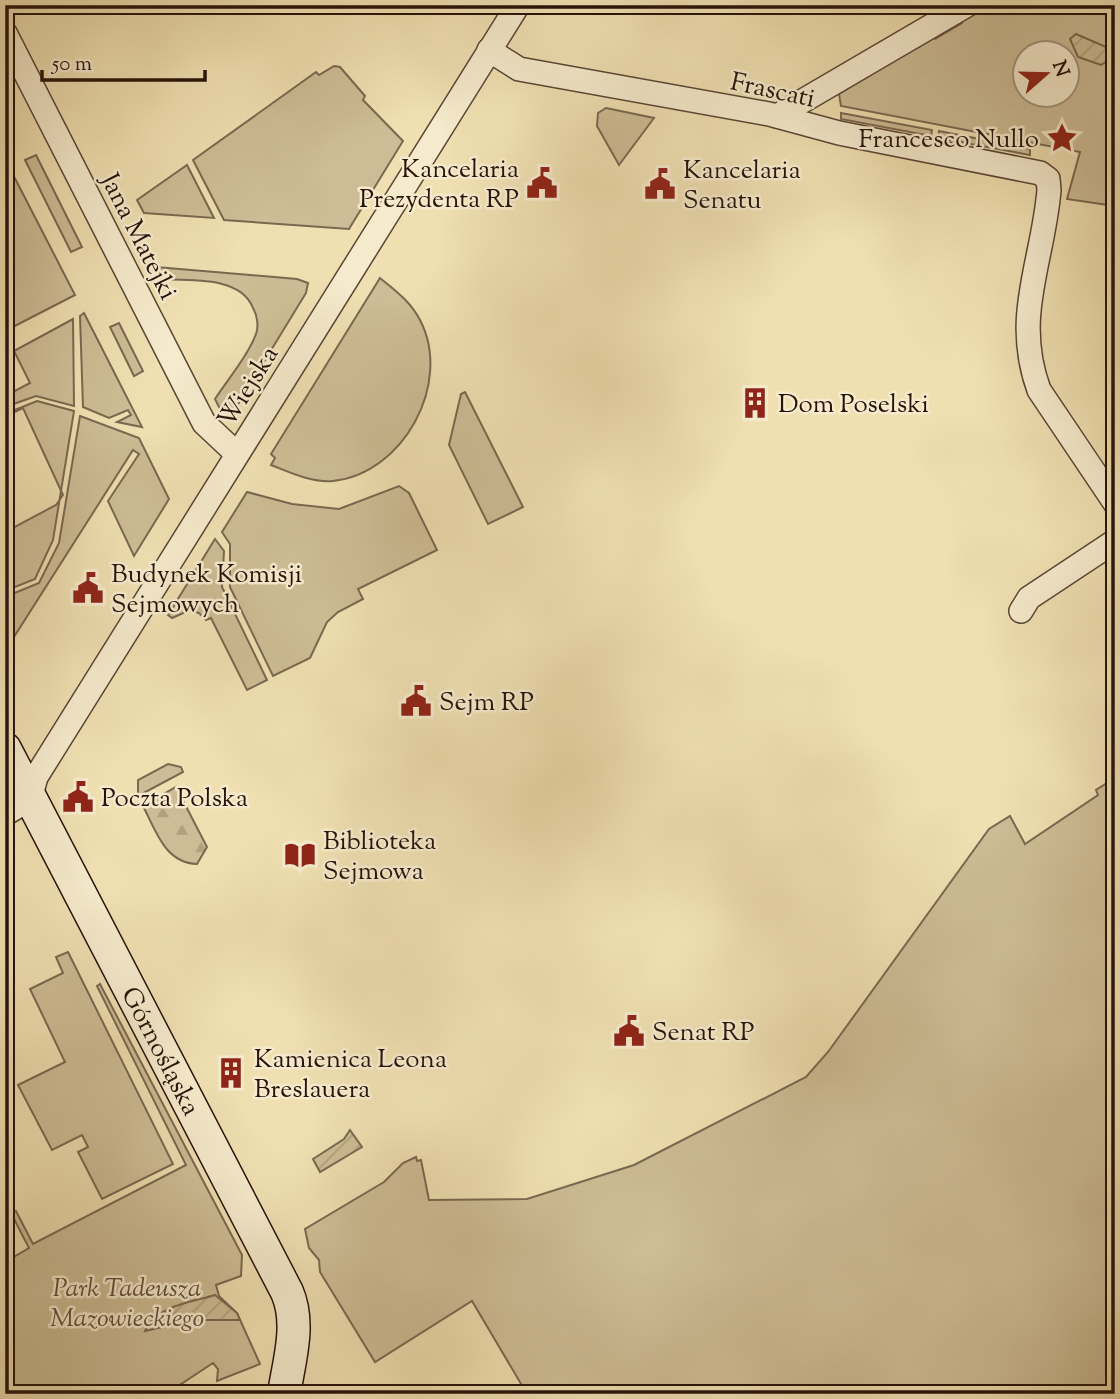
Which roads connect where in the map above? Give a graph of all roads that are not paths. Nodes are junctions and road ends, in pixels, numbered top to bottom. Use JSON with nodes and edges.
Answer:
{"nodes":[{"id":1,"x":518,"y":5,"type":"edge"},
{"id":2,"x":967,"y":5,"type":"edge"},
{"id":3,"x":5,"y":33,"type":"edge"},
{"id":4,"x":489,"y":50,"type":"junction"},
{"id":5,"x":777,"y":116,"type":"junction"},
{"id":6,"x":237,"y":454,"type":"junction"},
{"id":7,"x":1115,"y":503,"type":"edge"},
{"id":8,"x":1115,"y":541,"type":"edge"},
{"id":9,"x":1021,"y":611,"type":"dead end"},
{"id":10,"x":5,"y":749,"type":"edge"},
{"id":11,"x":18,"y":807,"type":"edge"},
{"id":12,"x":284,"y":1394,"type":"edge"}],
"edges":[{"from":1,"to":4,"type":"street","name":"Wiejska"},
{"from":2,"to":5,"type":"street"},
{"from":3,"to":6,"type":"street","name":"Jana Matejki"},
{"from":4,"to":5,"type":"street","name":"Frascati"},
{"from":4,"to":6,"type":"street","name":"Wiejska"},
{"from":5,"to":7,"type":"street","name":"Frascati"},
{"from":6,"to":11,"type":"street","name":"Wiejska"},
{"from":8,"to":9,"type":"street"},
{"from":10,"to":11,"type":"street","name":"Górnośląska"},
{"from":11,"to":12,"type":"street","name":"Górnośląska"}]}
